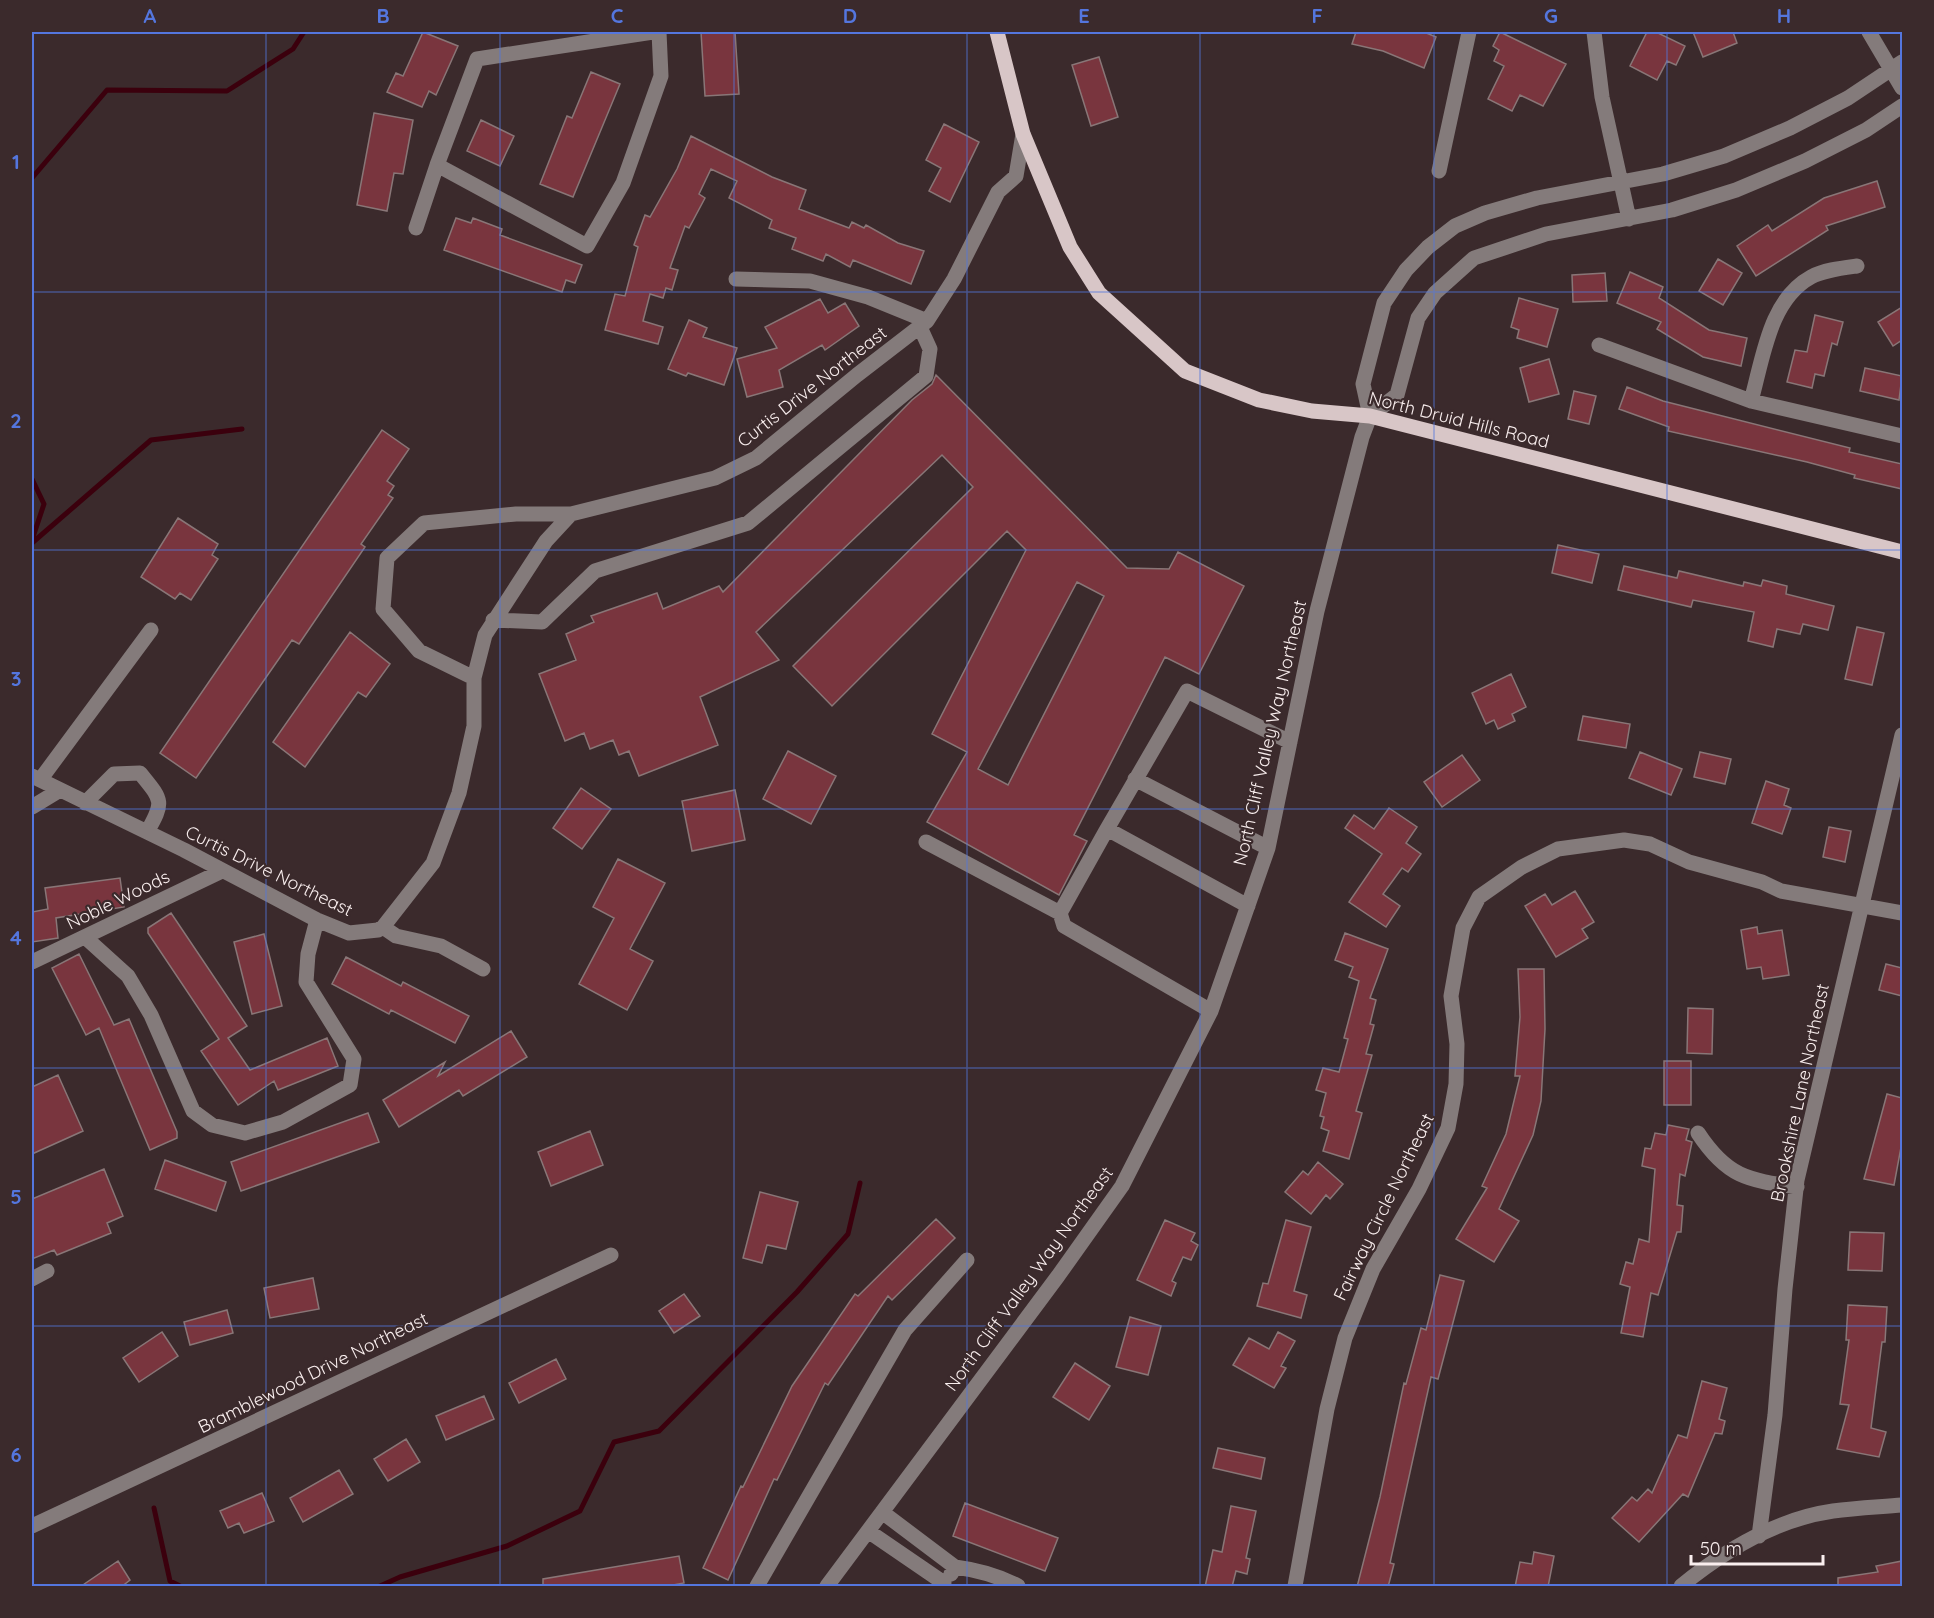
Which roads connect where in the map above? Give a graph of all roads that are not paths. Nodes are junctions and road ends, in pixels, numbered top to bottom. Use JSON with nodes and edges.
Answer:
{"nodes":[{"id":1,"x":653,"y":32,"type":"edge"},
{"id":2,"x":659,"y":32,"type":"edge"},
{"id":3,"x":997,"y":32,"type":"edge"},
{"id":4,"x":1469,"y":32,"type":"edge"},
{"id":5,"x":1594,"y":32,"type":"edge"},
{"id":6,"x":1869,"y":32,"type":"edge"},
{"id":7,"x":1897,"y":66,"type":"edge"},
{"id":8,"x":1902,"y":88,"type":"edge"},
{"id":9,"x":1902,"y":106,"type":"edge"},
{"id":10,"x":1023,"y":134,"type":"junction"},
{"id":11,"x":436,"y":165,"type":"junction"},
{"id":12,"x":1439,"y":171,"type":"dead end"},
{"id":13,"x":1621,"y":183,"type":"junction"},
{"id":14,"x":1629,"y":219,"type":"junction"},
{"id":15,"x":416,"y":228,"type":"dead end"},
{"id":16,"x":1857,"y":266,"type":"dead end"},
{"id":17,"x":736,"y":279,"type":"dead end"},
{"id":18,"x":923,"y":324,"type":"junction"},
{"id":19,"x":1599,"y":345,"type":"dead end"},
{"id":20,"x":1751,"y":400,"type":"junction"},
{"id":21,"x":1370,"y":416,"type":"junction"},
{"id":22,"x":1902,"y":436,"type":"edge"},
{"id":23,"x":571,"y":514,"type":"junction"},
{"id":24,"x":1902,"y":552,"type":"edge"},
{"id":25,"x":493,"y":620,"type":"junction"},
{"id":26,"x":151,"y":630,"type":"dead end"},
{"id":27,"x":474,"y":678,"type":"junction"},
{"id":28,"x":1902,"y":735,"type":"edge"},
{"id":29,"x":1290,"y":742,"type":"junction"},
{"id":30,"x":36,"y":778,"type":"edge"},
{"id":31,"x":1135,"y":779,"type":"junction"},
{"id":32,"x":60,"y":790,"type":"junction"},
{"id":33,"x":85,"y":802,"type":"junction"},
{"id":34,"x":32,"y":807,"type":"edge"},
{"id":35,"x":1107,"y":829,"type":"junction"},
{"id":36,"x":147,"y":832,"type":"junction"},
{"id":37,"x":926,"y":842,"type":"dead end"},
{"id":38,"x":1268,"y":848,"type":"junction"},
{"id":39,"x":222,"y":871,"type":"junction"},
{"id":40,"x":1861,"y":904,"type":"junction"},
{"id":41,"x":1248,"y":906,"type":"junction"},
{"id":42,"x":1060,"y":913,"type":"junction"},
{"id":43,"x":1902,"y":913,"type":"edge"},
{"id":44,"x":317,"y":920,"type":"junction"},
{"id":45,"x":383,"y":927,"type":"junction"},
{"id":46,"x":86,"y":938,"type":"junction"},
{"id":47,"x":32,"y":962,"type":"edge"},
{"id":48,"x":483,"y":969,"type":"dead end"},
{"id":49,"x":1211,"y":1011,"type":"junction"},
{"id":50,"x":1698,"y":1133,"type":"dead end"},
{"id":51,"x":1797,"y":1187,"type":"junction"},
{"id":52,"x":611,"y":1255,"type":"dead end"},
{"id":53,"x":967,"y":1260,"type":"dead end"},
{"id":54,"x":47,"y":1271,"type":"dead end"},
{"id":55,"x":32,"y":1278,"type":"edge"},
{"id":56,"x":1902,"y":1505,"type":"edge"},
{"id":57,"x":882,"y":1512,"type":"junction"},
{"id":58,"x":32,"y":1526,"type":"edge"},
{"id":59,"x":868,"y":1531,"type":"junction"},
{"id":60,"x":1759,"y":1536,"type":"junction"},
{"id":61,"x":956,"y":1567,"type":"junction"},
{"id":62,"x":944,"y":1585,"type":"edge"},
{"id":63,"x":757,"y":1587,"type":"edge"},
{"id":64,"x":827,"y":1587,"type":"edge"},
{"id":65,"x":1018,"y":1587,"type":"edge"},
{"id":66,"x":1295,"y":1587,"type":"edge"},
{"id":67,"x":1681,"y":1587,"type":"edge"}],
"edges":[{"from":1,"to":11,"type":"street"},
{"from":2,"to":11,"type":"street"},
{"from":3,"to":10,"type":"main road","name":"North Druid Hills Road"},
{"from":4,"to":12,"type":"street"},
{"from":5,"to":13,"type":"street"},
{"from":6,"to":7,"type":"street"},
{"from":7,"to":8,"type":"street"},
{"from":7,"to":13,"type":"street"},
{"from":9,"to":14,"type":"street"},
{"from":10,"to":18,"type":"street","name":"Curtis Drive Northeast"},
{"from":10,"to":21,"type":"main road","name":"North Druid Hills Road"},
{"from":11,"to":15,"type":"street"},
{"from":13,"to":14,"type":"street"},
{"from":13,"to":21,"type":"street"},
{"from":14,"to":21,"type":"street"},
{"from":16,"to":20,"type":"street"},
{"from":17,"to":18,"type":"street"},
{"from":18,"to":23,"type":"street","name":"Curtis Drive Northeast"},
{"from":18,"to":25,"type":"street"},
{"from":19,"to":20,"type":"street"},
{"from":20,"to":22,"type":"street"},
{"from":21,"to":24,"type":"main road","name":"North Druid Hills Road"},
{"from":21,"to":29,"type":"street","name":"North Cliff Valley Way Northeast"},
{"from":23,"to":25,"type":"street"},
{"from":23,"to":27,"type":"street","name":"Curtis Drive Northeast"},
{"from":25,"to":27,"type":"street"},
{"from":26,"to":30,"type":"street"},
{"from":27,"to":45,"type":"street"},
{"from":28,"to":40,"type":"street","name":"Brookshire Lane Northeast"},
{"from":29,"to":31,"type":"street"},
{"from":29,"to":38,"type":"street","name":"North Cliff Valley Way Northeast"},
{"from":30,"to":32,"type":"street","name":"Curtis Drive Northeast"},
{"from":31,"to":35,"type":"street"},
{"from":31,"to":38,"type":"street"},
{"from":32,"to":33,"type":"street","name":"Curtis Drive Northeast"},
{"from":32,"to":34,"type":"street"},
{"from":33,"to":36,"type":"street","name":"Curtis Drive Northeast"},
{"from":33,"to":36,"type":"street"},
{"from":35,"to":41,"type":"street"},
{"from":35,"to":42,"type":"street"},
{"from":36,"to":39,"type":"street","name":"Curtis Drive Northeast"},
{"from":37,"to":42,"type":"street"},
{"from":38,"to":41,"type":"street","name":"North Cliff Valley Way Northeast"},
{"from":39,"to":44,"type":"street","name":"Curtis Drive Northeast"},
{"from":39,"to":46,"type":"street","name":"Noble Woods"},
{"from":40,"to":43,"type":"street","name":"Fairway Circle Northeast"},
{"from":40,"to":51,"type":"street","name":"Brookshire Lane Northeast"},
{"from":40,"to":66,"type":"street","name":"Fairway Circle Northeast"},
{"from":41,"to":49,"type":"street","name":"North Cliff Valley Way Northeast"},
{"from":42,"to":49,"type":"street"},
{"from":44,"to":45,"type":"street","name":"Curtis Drive Northeast"},
{"from":44,"to":46,"type":"street"},
{"from":45,"to":48,"type":"street"},
{"from":46,"to":47,"type":"street","name":"Noble Woods"},
{"from":49,"to":57,"type":"street","name":"North Cliff Valley Way Northeast"},
{"from":50,"to":51,"type":"street"},
{"from":51,"to":60,"type":"street","name":"Brookshire Lane Northeast"},
{"from":52,"to":58,"type":"street","name":"Bramblewood Drive Northeast"},
{"from":53,"to":63,"type":"street"},
{"from":54,"to":55,"type":"street"},
{"from":56,"to":60,"type":"street"},
{"from":57,"to":59,"type":"street","name":"North Cliff Valley Way Northeast"},
{"from":57,"to":61,"type":"street"},
{"from":59,"to":62,"type":"street"},
{"from":59,"to":64,"type":"street","name":"North Cliff Valley Way Northeast"},
{"from":60,"to":67,"type":"street"},
{"from":61,"to":62,"type":"street"},
{"from":61,"to":65,"type":"street"}]}
